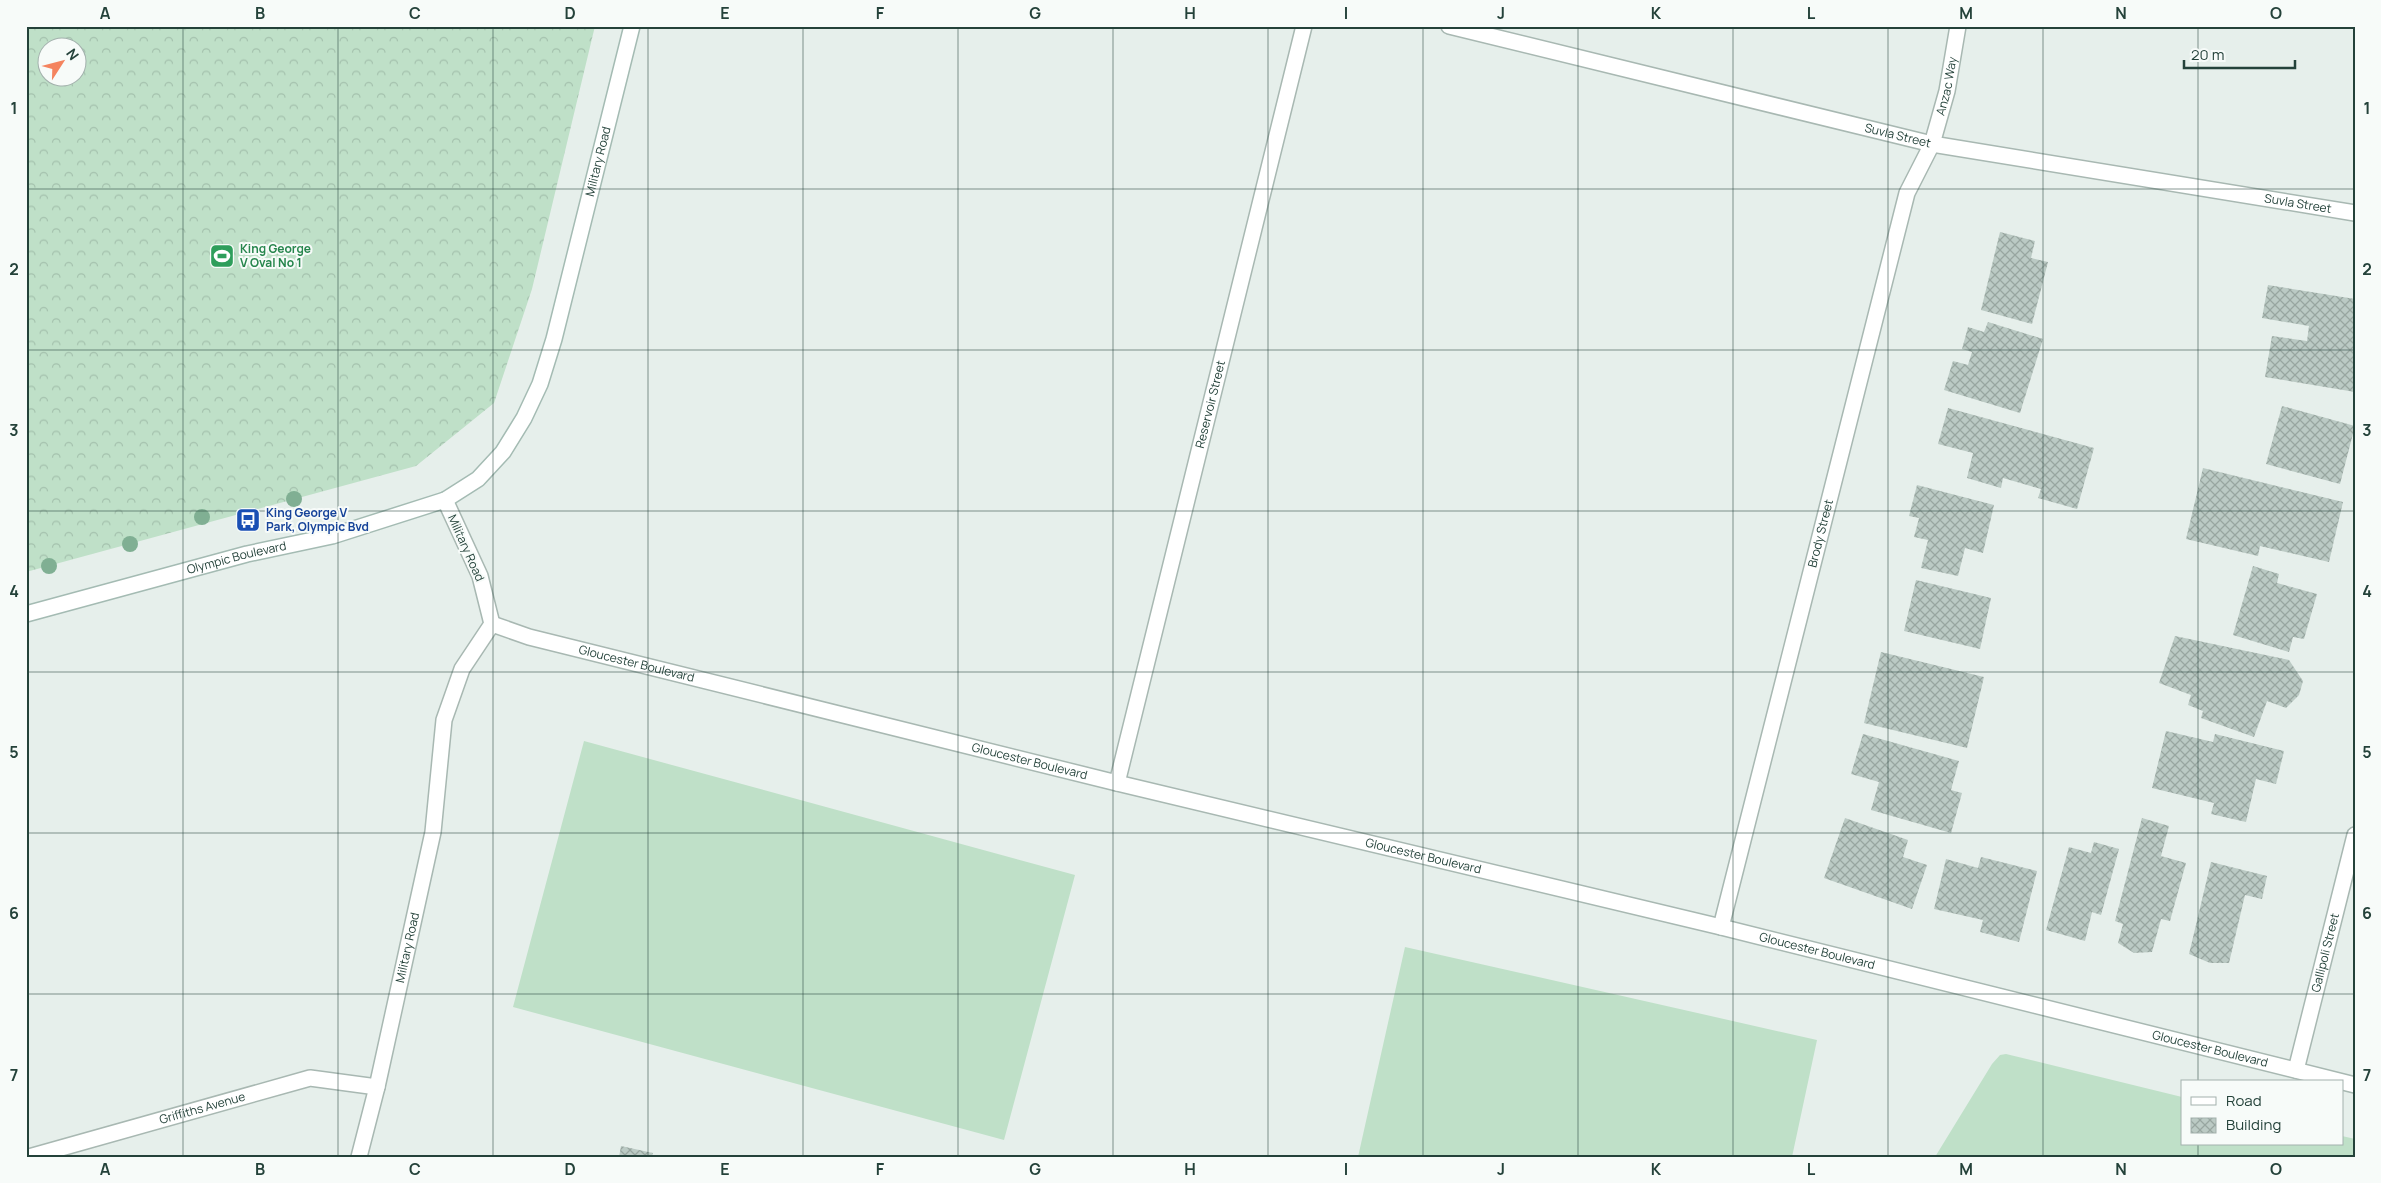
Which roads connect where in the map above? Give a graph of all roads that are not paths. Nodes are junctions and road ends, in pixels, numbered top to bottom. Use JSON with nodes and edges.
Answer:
{"nodes":[{"id":1,"x":632,"y":26,"type":"edge"},
{"id":2,"x":1304,"y":26,"type":"edge"},
{"id":3,"x":1449,"y":26,"type":"edge"},
{"id":4,"x":1958,"y":26,"type":"edge"},
{"id":5,"x":1932,"y":144,"type":"junction"},
{"id":6,"x":2355,"y":213,"type":"edge"},
{"id":7,"x":445,"y":500,"type":"junction"},
{"id":8,"x":26,"y":614,"type":"edge"},
{"id":9,"x":492,"y":624,"type":"junction"},
{"id":10,"x":1117,"y":783,"type":"junction"},
{"id":11,"x":2355,"y":835,"type":"edge"},
{"id":12,"x":1721,"y":927,"type":"junction"},
{"id":13,"x":2296,"y":1070,"type":"junction"},
{"id":14,"x":2335,"y":1080,"type":"edge"},
{"id":15,"x":377,"y":1087,"type":"junction"},
{"id":16,"x":29,"y":1157,"type":"edge"},
{"id":17,"x":359,"y":1157,"type":"edge"}],
"edges":[{"from":1,"to":7,"type":"street","name":"Military Road"},
{"from":2,"to":10,"type":"street","name":"Reservoir Street"},
{"from":3,"to":5,"type":"street","name":"Suvla Street"},
{"from":4,"to":5,"type":"street","name":"Anzac Way"},
{"from":5,"to":6,"type":"street","name":"Suvla Street"},
{"from":5,"to":12,"type":"street","name":"Brody Street"},
{"from":7,"to":8,"type":"street","name":"Olympic Boulevard"},
{"from":7,"to":9,"type":"street","name":"Military Road"},
{"from":9,"to":10,"type":"street","name":"Gloucester Boulevard"},
{"from":9,"to":15,"type":"street","name":"Military Road"},
{"from":10,"to":12,"type":"street","name":"Gloucester Boulevard"},
{"from":11,"to":13,"type":"street","name":"Gallipoli Street"},
{"from":12,"to":13,"type":"street","name":"Gloucester Boulevard"},
{"from":13,"to":14,"type":"street","name":"Gloucester Boulevard"},
{"from":15,"to":16,"type":"street","name":"Griffiths Avenue"},
{"from":15,"to":17,"type":"street","name":"Military Road"}]}
